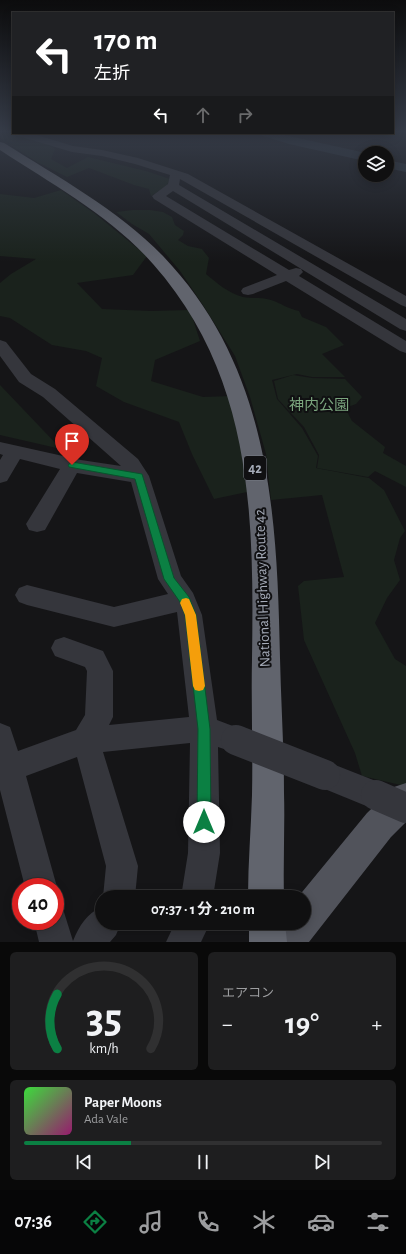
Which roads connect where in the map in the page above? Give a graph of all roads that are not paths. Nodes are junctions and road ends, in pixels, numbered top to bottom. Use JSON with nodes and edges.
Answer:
{"nodes":[{"id":1,"x":43,"y":174,"type":"edge"},
{"id":2,"x":160,"y":174,"type":"edge"},
{"id":3,"x":174,"y":180,"type":"junction"},
{"id":4,"x":260,"y":220,"type":"junction"},
{"id":5,"x":239,"y":227,"type":"junction"},
{"id":6,"x":217,"y":233,"type":"junction"},
{"id":7,"x":328,"y":259,"type":"junction"},
{"id":8,"x":307,"y":268,"type":"junction"},
{"id":9,"x":288,"y":275,"type":"junction"},
{"id":10,"x":248,"y":291,"type":"dead end"},
{"id":11,"x":406,"y":302,"type":"edge"},
{"id":12,"x":406,"y":312,"type":"edge"},
{"id":13,"x":392,"y":318,"type":"junction"},
{"id":14,"x":370,"y":326,"type":"junction"},
{"id":15,"x":406,"y":326,"type":"edge"},
{"id":16,"x":0,"y":345,"type":"edge"},
{"id":17,"x":406,"y":348,"type":"edge"},
{"id":18,"x":5,"y":450,"type":"edge"},
{"id":19,"x":72,"y":465,"type":"junction"},
{"id":20,"x":0,"y":476,"type":"edge"},
{"id":21,"x":139,"y":476,"type":"junction"},
{"id":22,"x":38,"y":524,"type":"dead end"},
{"id":23,"x":27,"y":595,"type":"dead end"},
{"id":24,"x":185,"y":600,"type":"junction"},
{"id":25,"x":64,"y":648,"type":"dead end"},
{"id":26,"x":204,"y":729,"type":"junction"},
{"id":27,"x":0,"y":736,"type":"edge"},
{"id":28,"x":86,"y":740,"type":"junction"},
{"id":29,"x":5,"y":770,"type":"edge"},
{"id":30,"x":391,"y":797,"type":"edge"},
{"id":31,"x":406,"y":808,"type":"edge"},
{"id":32,"x":38,"y":878,"type":"edge"},
{"id":33,"x":120,"y":890,"type":"edge"},
{"id":34,"x":198,"y":890,"type":"edge"},
{"id":35,"x":266,"y":890,"type":"edge"},
{"id":36,"x":311,"y":910,"type":"edge"},
{"id":37,"x":53,"y":930,"type":"edge"},
{"id":38,"x":98,"y":930,"type":"edge"},
{"id":39,"x":189,"y":930,"type":"edge"},
{"id":40,"x":267,"y":930,"type":"edge"},
{"id":41,"x":295,"y":930,"type":"edge"},
{"id":42,"x":56,"y":942,"type":"edge"},
{"id":43,"x":89,"y":942,"type":"edge"},
{"id":44,"x":183,"y":942,"type":"edge"},
{"id":45,"x":268,"y":942,"type":"edge"},
{"id":46,"x":286,"y":942,"type":"edge"}],
"edges":[{"from":1,"to":35,"type":"highway","name":"National Highway Route 42","number":"42"},
{"from":2,"to":3,"type":"street"},
{"from":3,"to":4,"type":"street"},
{"from":3,"to":5,"type":"street"},
{"from":3,"to":6,"type":"street"},
{"from":4,"to":5,"type":"street"},
{"from":4,"to":7,"type":"street"},
{"from":5,"to":6,"type":"street"},
{"from":5,"to":8,"type":"street"},
{"from":6,"to":9,"type":"street"},
{"from":7,"to":8,"type":"street"},
{"from":7,"to":11,"type":"street"},
{"from":8,"to":9,"type":"street"},
{"from":8,"to":13,"type":"street"},
{"from":9,"to":10,"type":"street"},
{"from":9,"to":14,"type":"street"},
{"from":12,"to":13,"type":"street"},
{"from":13,"to":14,"type":"street"},
{"from":13,"to":15,"type":"street"},
{"from":14,"to":17,"type":"street"},
{"from":16,"to":21,"type":"street"},
{"from":18,"to":19,"type":"street"},
{"from":18,"to":20,"type":"street"},
{"from":19,"to":21,"type":"street"},
{"from":19,"to":22,"type":"street"},
{"from":21,"to":24,"type":"street"},
{"from":23,"to":24,"type":"street"},
{"from":24,"to":26,"type":"street"},
{"from":25,"to":28,"type":"street"},
{"from":26,"to":28,"type":"street"},
{"from":26,"to":30,"type":"street","bridge":true},
{"from":26,"to":34,"type":"street"},
{"from":27,"to":29,"type":"street"},
{"from":28,"to":29,"type":"street"},
{"from":28,"to":33,"type":"street"},
{"from":29,"to":32,"type":"street"},
{"from":30,"to":31,"type":"street","bridge":true},
{"from":30,"to":36,"type":"main road"},
{"from":37,"to":42,"type":"street"},
{"from":38,"to":43,"type":"street"},
{"from":39,"to":44,"type":"street"},
{"from":40,"to":45,"type":"highway"},
{"from":41,"to":46,"type":"main road"}]}
